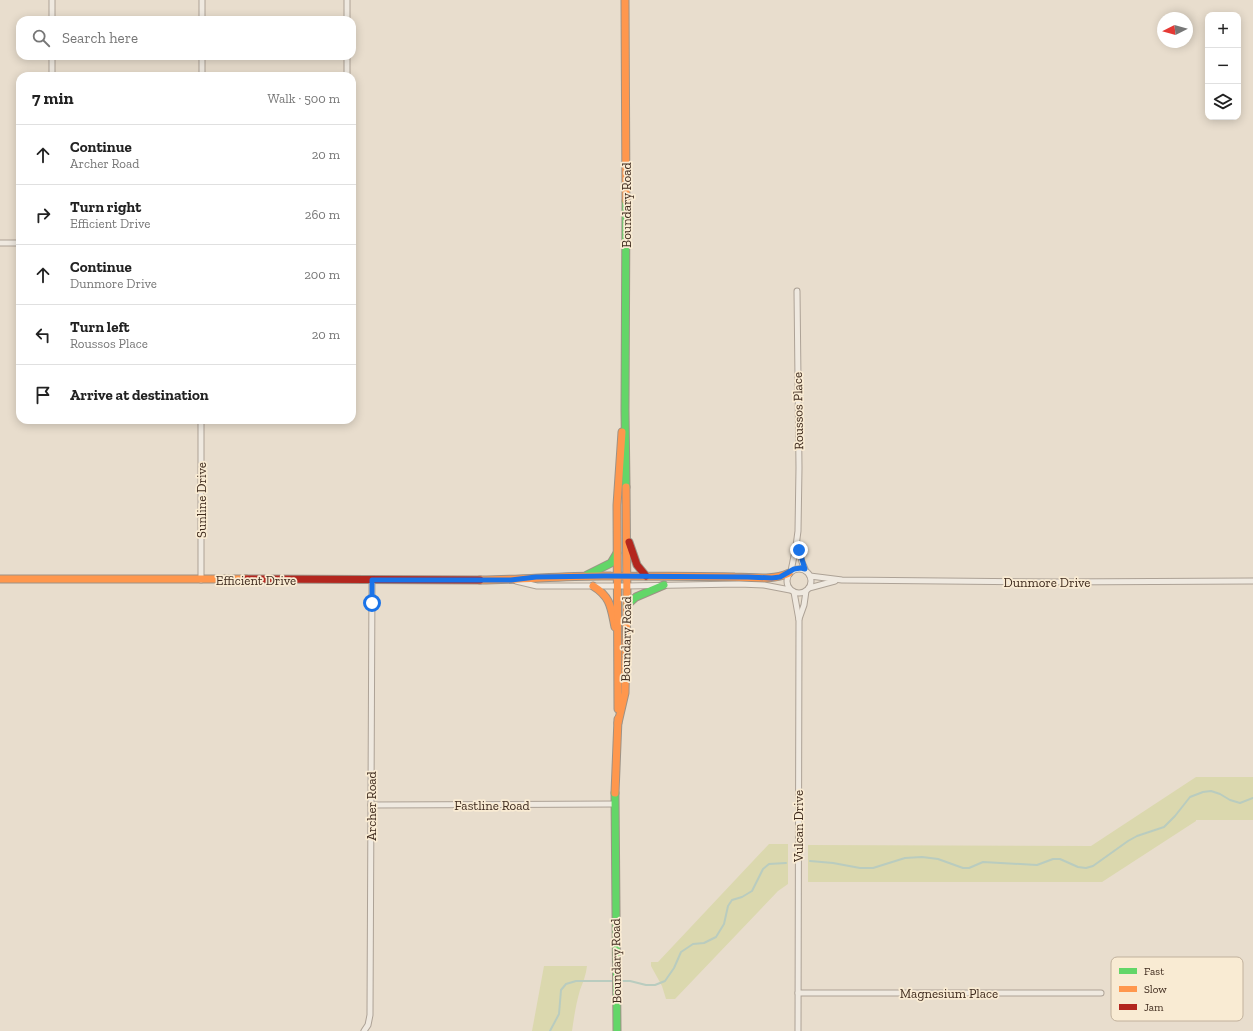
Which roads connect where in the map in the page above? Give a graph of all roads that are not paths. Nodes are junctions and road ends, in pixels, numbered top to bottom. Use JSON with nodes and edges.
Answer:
{"nodes":[{"id":1,"x":52,"y":0,"type":"edge"},
{"id":2,"x":347,"y":0,"type":"edge"},
{"id":3,"x":625,"y":0,"type":"edge"},
{"id":4,"x":202,"y":1,"type":"edge"},
{"id":5,"x":52,"y":16,"type":"edge"},
{"id":6,"x":202,"y":16,"type":"edge"},
{"id":7,"x":347,"y":16,"type":"edge"},
{"id":8,"x":52,"y":60,"type":"edge"},
{"id":9,"x":202,"y":60,"type":"edge"},
{"id":10,"x":347,"y":60,"type":"edge"},
{"id":11,"x":52,"y":72,"type":"edge"},
{"id":12,"x":202,"y":72,"type":"edge"},
{"id":13,"x":347,"y":72,"type":"edge"},
{"id":14,"x":16,"y":243,"type":"edge"},
{"id":15,"x":0,"y":244,"type":"edge"},
{"id":16,"x":797,"y":291,"type":"dead end"},
{"id":17,"x":625,"y":410,"type":"junction"},
{"id":18,"x":201,"y":424,"type":"edge"},
{"id":19,"x":626,"y":528,"type":"junction"},
{"id":20,"x":798,"y":531,"type":"junction"},
{"id":21,"x":617,"y":553,"type":"junction"},
{"id":22,"x":805,"y":569,"type":"junction"},
{"id":23,"x":790,"y":572,"type":"junction"},
{"id":24,"x":584,"y":576,"type":"junction"},
{"id":25,"x":618,"y":576,"type":"junction"},
{"id":26,"x":626,"y":576,"type":"junction"},
{"id":27,"x":646,"y":576,"type":"junction"},
{"id":28,"x":810,"y":576,"type":"junction"},
{"id":29,"x":0,"y":579,"type":"edge"},
{"id":30,"x":201,"y":580,"type":"junction"},
{"id":31,"x":372,"y":580,"type":"junction"},
{"id":32,"x":511,"y":580,"type":"junction"},
{"id":33,"x":842,"y":580,"type":"junction"},
{"id":34,"x":1253,"y":581,"type":"edge"},
{"id":35,"x":664,"y":585,"type":"junction"},
{"id":36,"x":593,"y":586,"type":"junction"},
{"id":37,"x":618,"y":586,"type":"junction"},
{"id":38,"x":627,"y":586,"type":"junction"},
{"id":39,"x":808,"y":590,"type":"junction"},
{"id":40,"x":792,"y":591,"type":"junction"},
{"id":41,"x":627,"y":605,"type":"junction"},
{"id":42,"x":799,"y":620,"type":"junction"},
{"id":43,"x":618,"y":642,"type":"junction"},
{"id":44,"x":618,"y":723,"type":"junction"},
{"id":45,"x":614,"y":804,"type":"junction"},
{"id":46,"x":371,"y":805,"type":"junction"},
{"id":47,"x":798,"y":993,"type":"junction"},
{"id":48,"x":1101,"y":993,"type":"dead end"},
{"id":49,"x":364,"y":1031,"type":"edge"},
{"id":50,"x":617,"y":1031,"type":"edge"},
{"id":51,"x":798,"y":1031,"type":"edge"}],
"edges":[{"from":1,"to":5,"type":"street"},
{"from":2,"to":7,"type":"street"},
{"from":3,"to":17,"type":"main road","name":"Boundary Road"},
{"from":4,"to":6,"type":"street"},
{"from":8,"to":11,"type":"street"},
{"from":9,"to":12,"type":"street"},
{"from":10,"to":13,"type":"street"},
{"from":14,"to":15,"type":"street"},
{"from":16,"to":20,"type":"street","name":"Roussos Place"},
{"from":17,"to":19,"type":"main road","name":"Boundary Road"},
{"from":17,"to":21,"type":"main road","name":"Boundary Road"},
{"from":18,"to":30,"type":"street","name":"Sunline Drive"},
{"from":19,"to":26,"type":"main road","name":"Boundary Road"},
{"from":19,"to":27,"type":"main road"},
{"from":20,"to":22,"type":"street","name":"Roussos Place"},
{"from":20,"to":23,"type":"street","name":"Roussos Place"},
{"from":21,"to":24,"type":"main road"},
{"from":21,"to":25,"type":"main road","name":"Boundary Road"},
{"from":22,"to":23,"type":"street"},
{"from":22,"to":28,"type":"street"},
{"from":23,"to":27,"type":"main road"},
{"from":23,"to":40,"type":"street"},
{"from":24,"to":25,"type":"main road","name":"Efficient Drive"},
{"from":24,"to":32,"type":"main road","name":"Efficient Drive"},
{"from":25,"to":26,"type":"main road"},
{"from":25,"to":37,"type":"main road","name":"Boundary Road"},
{"from":26,"to":27,"type":"main road"},
{"from":26,"to":38,"type":"main road","name":"Boundary Road"},
{"from":28,"to":33,"type":"street","name":"Dunmore Drive"},
{"from":28,"to":39,"type":"street"},
{"from":29,"to":30,"type":"main road","name":"Efficient Drive"},
{"from":30,"to":31,"type":"main road","name":"Efficient Drive"},
{"from":31,"to":32,"type":"main road","name":"Efficient Drive"},
{"from":31,"to":46,"type":"street","name":"Archer Road"},
{"from":32,"to":36,"type":"street","name":"Efficient Drive"},
{"from":33,"to":34,"type":"street","name":"Dunmore Drive"},
{"from":33,"to":39,"type":"street","name":"Dunmore Drive"},
{"from":35,"to":38,"type":"street"},
{"from":35,"to":40,"type":"street"},
{"from":35,"to":41,"type":"main road"},
{"from":36,"to":37,"type":"street","name":"Efficient Drive"},
{"from":36,"to":43,"type":"main road"},
{"from":37,"to":38,"type":"street"},
{"from":37,"to":43,"type":"main road","name":"Boundary Road"},
{"from":38,"to":41,"type":"main road","name":"Boundary Road"},
{"from":39,"to":40,"type":"street"},
{"from":39,"to":42,"type":"street","name":"Vulcan Drive"},
{"from":40,"to":42,"type":"street","name":"Vulcan Drive"},
{"from":41,"to":44,"type":"main road","name":"Boundary Road"},
{"from":42,"to":47,"type":"street","name":"Vulcan Drive"},
{"from":43,"to":44,"type":"main road","name":"Boundary Road"},
{"from":44,"to":45,"type":"main road","name":"Boundary Road"},
{"from":45,"to":46,"type":"street","name":"Fastline Road"},
{"from":45,"to":50,"type":"main road","name":"Boundary Road"},
{"from":46,"to":49,"type":"street","name":"Archer Road"},
{"from":47,"to":48,"type":"street","name":"Magnesium Place"},
{"from":47,"to":51,"type":"street","name":"Vulcan Drive"}]}
